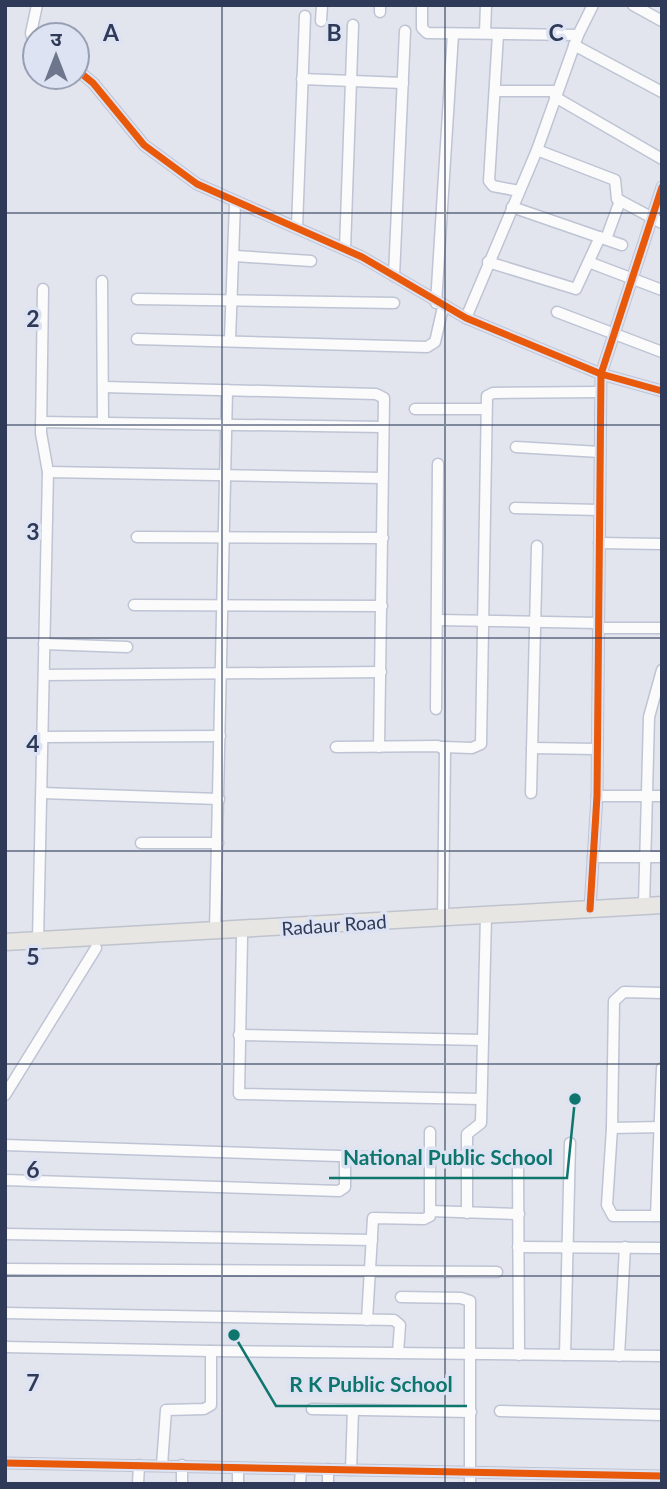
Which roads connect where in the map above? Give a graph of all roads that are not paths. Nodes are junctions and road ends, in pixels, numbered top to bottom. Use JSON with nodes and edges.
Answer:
{"nodes":[{"id":1,"x":322,"y":5,"type":"edge"},
{"id":2,"x":422,"y":5,"type":"edge"},
{"id":3,"x":486,"y":5,"type":"edge"},
{"id":4,"x":593,"y":5,"type":"edge"},
{"id":5,"x":633,"y":5,"type":"edge"},
{"id":6,"x":305,"y":16,"type":"dead end"},
{"id":7,"x":321,"y":20,"type":"dead end"},
{"id":8,"x":662,"y":21,"type":"edge"},
{"id":9,"x":353,"y":25,"type":"dead end"},
{"id":10,"x":405,"y":31,"type":"dead end"},
{"id":11,"x":485,"y":33,"type":"junction"},
{"id":12,"x":453,"y":34,"type":"junction"},
{"id":13,"x":498,"y":34,"type":"junction"},
{"id":14,"x":576,"y":40,"type":"junction"},
{"id":15,"x":302,"y":79,"type":"junction"},
{"id":16,"x":91,"y":81,"type":"edge"},
{"id":17,"x":351,"y":81,"type":"junction"},
{"id":18,"x":403,"y":83,"type":"junction"},
{"id":19,"x":495,"y":91,"type":"junction"},
{"id":20,"x":662,"y":92,"type":"edge"},
{"id":21,"x":556,"y":94,"type":"junction"},
{"id":22,"x":537,"y":150,"type":"junction"},
{"id":23,"x":662,"y":159,"type":"edge"},
{"id":24,"x":662,"y":187,"type":"edge"},
{"id":25,"x":519,"y":191,"type":"junction"},
{"id":26,"x":620,"y":201,"type":"junction"},
{"id":27,"x":235,"y":203,"type":"junction"},
{"id":28,"x":512,"y":207,"type":"junction"},
{"id":29,"x":651,"y":217,"type":"junction"},
{"id":30,"x":662,"y":223,"type":"edge"},
{"id":31,"x":297,"y":228,"type":"junction"},
{"id":32,"x":603,"y":238,"type":"junction"},
{"id":33,"x":622,"y":245,"type":"dead end"},
{"id":34,"x":345,"y":249,"type":"junction"},
{"id":35,"x":235,"y":256,"type":"junction"},
{"id":36,"x":311,"y":261,"type":"dead end"},
{"id":37,"x":488,"y":262,"type":"junction"},
{"id":38,"x":590,"y":263,"type":"junction"},
{"id":39,"x":394,"y":276,"type":"junction"},
{"id":40,"x":631,"y":278,"type":"junction"},
{"id":41,"x":102,"y":281,"type":"dead end"},
{"id":42,"x":43,"y":289,"type":"dead end"},
{"id":43,"x":662,"y":290,"type":"edge"},
{"id":44,"x":233,"y":298,"type":"junction"},
{"id":45,"x":137,"y":299,"type":"dead end"},
{"id":46,"x":394,"y":303,"type":"dead end"},
{"id":47,"x":440,"y":305,"type":"junction"},
{"id":48,"x":557,"y":312,"type":"dead end"},
{"id":49,"x":466,"y":318,"type":"junction"},
{"id":50,"x":615,"y":335,"type":"junction"},
{"id":51,"x":137,"y":339,"type":"dead end"},
{"id":52,"x":230,"y":340,"type":"junction"},
{"id":53,"x":662,"y":352,"type":"edge"},
{"id":54,"x":601,"y":374,"type":"junction"},
{"id":55,"x":104,"y":387,"type":"junction"},
{"id":56,"x":227,"y":390,"type":"junction"},
{"id":57,"x":662,"y":391,"type":"edge"},
{"id":58,"x":600,"y":392,"type":"junction"},
{"id":59,"x":415,"y":409,"type":"dead end"},
{"id":60,"x":485,"y":409,"type":"junction"},
{"id":61,"x":41,"y":422,"type":"junction"},
{"id":62,"x":103,"y":423,"type":"junction"},
{"id":63,"x":225,"y":425,"type":"junction"},
{"id":64,"x":383,"y":427,"type":"junction"},
{"id":65,"x":516,"y":447,"type":"dead end"},
{"id":66,"x":600,"y":452,"type":"junction"},
{"id":67,"x":438,"y":464,"type":"dead end"},
{"id":68,"x":48,"y":472,"type":"junction"},
{"id":69,"x":223,"y":475,"type":"junction"},
{"id":70,"x":382,"y":478,"type":"junction"},
{"id":71,"x":515,"y":508,"type":"dead end"},
{"id":72,"x":599,"y":510,"type":"junction"},
{"id":73,"x":137,"y":537,"type":"dead end"},
{"id":74,"x":383,"y":538,"type":"junction"},
{"id":75,"x":222,"y":539,"type":"junction"},
{"id":76,"x":599,"y":543,"type":"junction"},
{"id":77,"x":662,"y":544,"type":"edge"},
{"id":78,"x":537,"y":546,"type":"dead end"},
{"id":79,"x":134,"y":605,"type":"dead end"},
{"id":80,"x":221,"y":605,"type":"junction"},
{"id":81,"x":382,"y":606,"type":"junction"},
{"id":82,"x":438,"y":620,"type":"junction"},
{"id":83,"x":484,"y":621,"type":"junction"},
{"id":84,"x":536,"y":621,"type":"junction"},
{"id":85,"x":598,"y":626,"type":"junction"},
{"id":86,"x":662,"y":628,"type":"edge"},
{"id":87,"x":44,"y":644,"type":"junction"},
{"id":88,"x":127,"y":647,"type":"dead end"},
{"id":89,"x":662,"y":670,"type":"edge"},
{"id":90,"x":220,"y":673,"type":"junction"},
{"id":91,"x":381,"y":673,"type":"junction"},
{"id":92,"x":44,"y":675,"type":"junction"},
{"id":93,"x":436,"y":709,"type":"dead end"},
{"id":94,"x":220,"y":736,"type":"junction"},
{"id":95,"x":43,"y":737,"type":"junction"},
{"id":96,"x":336,"y":747,"type":"dead end"},
{"id":97,"x":379,"y":747,"type":"junction"},
{"id":98,"x":443,"y":747,"type":"junction"},
{"id":99,"x":532,"y":748,"type":"junction"},
{"id":100,"x":597,"y":748,"type":"junction"},
{"id":101,"x":42,"y":793,"type":"junction"},
{"id":102,"x":531,"y":793,"type":"dead end"},
{"id":103,"x":597,"y":796,"type":"junction"},
{"id":104,"x":647,"y":796,"type":"junction"},
{"id":105,"x":662,"y":796,"type":"edge"},
{"id":106,"x":219,"y":799,"type":"junction"},
{"id":107,"x":141,"y":843,"type":"dead end"},
{"id":108,"x":218,"y":843,"type":"junction"},
{"id":109,"x":593,"y":857,"type":"junction"},
{"id":110,"x":646,"y":857,"type":"junction"},
{"id":111,"x":662,"y":857,"type":"edge"},
{"id":112,"x":662,"y":905,"type":"edge"},
{"id":113,"x":644,"y":906,"type":"junction"},
{"id":114,"x":590,"y":909,"type":"junction"},
{"id":115,"x":662,"y":915,"type":"edge"},
{"id":116,"x":443,"y":918,"type":"junction"},
{"id":117,"x":486,"y":920,"type":"junction"},
{"id":118,"x":215,"y":931,"type":"junction"},
{"id":119,"x":242,"y":938,"type":"junction"},
{"id":120,"x":38,"y":941,"type":"junction"},
{"id":121,"x":5,"y":942,"type":"edge"},
{"id":122,"x":96,"y":948,"type":"junction"},
{"id":123,"x":5,"y":952,"type":"edge"},
{"id":124,"x":662,"y":993,"type":"edge"},
{"id":125,"x":239,"y":1035,"type":"junction"},
{"id":126,"x":483,"y":1040,"type":"junction"},
{"id":127,"x":662,"y":1068,"type":"edge"},
{"id":128,"x":5,"y":1095,"type":"edge"},
{"id":129,"x":481,"y":1099,"type":"junction"},
{"id":130,"x":661,"y":1127,"type":"edge"},
{"id":131,"x":612,"y":1128,"type":"junction"},
{"id":132,"x":430,"y":1132,"type":"dead end"},
{"id":133,"x":570,"y":1143,"type":"dead end"},
{"id":134,"x":5,"y":1145,"type":"edge"},
{"id":135,"x":345,"y":1157,"type":"junction"},
{"id":136,"x":431,"y":1159,"type":"junction"},
{"id":137,"x":519,"y":1161,"type":"dead end"},
{"id":138,"x":5,"y":1180,"type":"edge"},
{"id":139,"x":430,"y":1211,"type":"junction"},
{"id":140,"x":467,"y":1213,"type":"junction"},
{"id":141,"x":519,"y":1214,"type":"junction"},
{"id":142,"x":659,"y":1216,"type":"edge"},
{"id":143,"x":5,"y":1234,"type":"edge"},
{"id":144,"x":372,"y":1240,"type":"junction"},
{"id":145,"x":518,"y":1247,"type":"junction"},
{"id":146,"x":570,"y":1247,"type":"junction"},
{"id":147,"x":625,"y":1247,"type":"junction"},
{"id":148,"x":662,"y":1248,"type":"edge"},
{"id":149,"x":5,"y":1269,"type":"edge"},
{"id":150,"x":372,"y":1272,"type":"junction"},
{"id":151,"x":497,"y":1272,"type":"dead end"},
{"id":152,"x":401,"y":1297,"type":"dead end"},
{"id":153,"x":5,"y":1313,"type":"edge"},
{"id":154,"x":367,"y":1320,"type":"junction"},
{"id":155,"x":5,"y":1347,"type":"edge"},
{"id":156,"x":211,"y":1351,"type":"junction"},
{"id":157,"x":398,"y":1353,"type":"junction"},
{"id":158,"x":471,"y":1354,"type":"junction"},
{"id":159,"x":519,"y":1354,"type":"junction"},
{"id":160,"x":565,"y":1355,"type":"junction"},
{"id":161,"x":620,"y":1356,"type":"junction"},
{"id":162,"x":662,"y":1356,"type":"edge"},
{"id":163,"x":312,"y":1409,"type":"dead end"},
{"id":164,"x":353,"y":1410,"type":"junction"},
{"id":165,"x":500,"y":1410,"type":"dead end"},
{"id":166,"x":471,"y":1412,"type":"junction"},
{"id":167,"x":662,"y":1415,"type":"edge"},
{"id":168,"x":5,"y":1463,"type":"edge"},
{"id":169,"x":139,"y":1465,"type":"junction"},
{"id":170,"x":162,"y":1465,"type":"junction"},
{"id":171,"x":182,"y":1465,"type":"junction"},
{"id":172,"x":238,"y":1468,"type":"junction"},
{"id":173,"x":301,"y":1469,"type":"junction"},
{"id":174,"x":328,"y":1469,"type":"junction"},
{"id":175,"x":351,"y":1470,"type":"junction"},
{"id":176,"x":662,"y":1476,"type":"edge"},
{"id":177,"x":470,"y":1478,"type":"edge"},
{"id":178,"x":525,"y":1478,"type":"edge"},
{"id":179,"x":558,"y":1479,"type":"edge"},
{"id":180,"x":616,"y":1479,"type":"edge"},
{"id":181,"x":647,"y":1480,"type":"edge"},
{"id":182,"x":138,"y":1484,"type":"edge"},
{"id":183,"x":182,"y":1484,"type":"edge"},
{"id":184,"x":238,"y":1484,"type":"edge"},
{"id":185,"x":300,"y":1484,"type":"edge"},
{"id":186,"x":328,"y":1484,"type":"edge"}],
"edges":[{"from":1,"to":7,"type":"street"},
{"from":2,"to":12,"type":"street"},
{"from":3,"to":11,"type":"street"},
{"from":4,"to":14,"type":"street"},
{"from":5,"to":8,"type":"street"},
{"from":6,"to":15,"type":"street"},
{"from":9,"to":17,"type":"street"},
{"from":10,"to":18,"type":"street"},
{"from":11,"to":12,"type":"street"},
{"from":11,"to":13,"type":"street"},
{"from":12,"to":47,"type":"street"},
{"from":13,"to":14,"type":"street"},
{"from":13,"to":19,"type":"street"},
{"from":14,"to":20,"type":"street"},
{"from":14,"to":21,"type":"street"},
{"from":15,"to":17,"type":"street"},
{"from":15,"to":31,"type":"street"},
{"from":16,"to":27,"type":"street"},
{"from":17,"to":18,"type":"street"},
{"from":17,"to":34,"type":"street"},
{"from":18,"to":39,"type":"street"},
{"from":19,"to":21,"type":"street"},
{"from":19,"to":25,"type":"street"},
{"from":21,"to":22,"type":"street"},
{"from":21,"to":23,"type":"street"},
{"from":22,"to":25,"type":"street"},
{"from":22,"to":26,"type":"street"},
{"from":24,"to":29,"type":"street"},
{"from":25,"to":28,"type":"street"},
{"from":26,"to":29,"type":"street"},
{"from":26,"to":32,"type":"street"},
{"from":27,"to":31,"type":"street"},
{"from":27,"to":35,"type":"street"},
{"from":28,"to":32,"type":"street"},
{"from":28,"to":37,"type":"street"},
{"from":29,"to":30,"type":"street"},
{"from":29,"to":40,"type":"street"},
{"from":31,"to":34,"type":"street"},
{"from":32,"to":33,"type":"street"},
{"from":32,"to":38,"type":"street"},
{"from":34,"to":39,"type":"street"},
{"from":35,"to":36,"type":"street"},
{"from":35,"to":44,"type":"street"},
{"from":37,"to":38,"type":"street"},
{"from":37,"to":49,"type":"street"},
{"from":38,"to":40,"type":"street"},
{"from":39,"to":47,"type":"street"},
{"from":40,"to":43,"type":"street"},
{"from":40,"to":50,"type":"street"},
{"from":41,"to":55,"type":"street"},
{"from":42,"to":61,"type":"street"},
{"from":44,"to":45,"type":"street"},
{"from":44,"to":46,"type":"street"},
{"from":44,"to":52,"type":"street"},
{"from":47,"to":49,"type":"street"},
{"from":47,"to":52,"type":"street"},
{"from":48,"to":50,"type":"street"},
{"from":49,"to":54,"type":"street"},
{"from":50,"to":53,"type":"street"},
{"from":50,"to":54,"type":"street"},
{"from":51,"to":52,"type":"street"},
{"from":54,"to":57,"type":"street"},
{"from":54,"to":58,"type":"street"},
{"from":55,"to":56,"type":"street"},
{"from":55,"to":62,"type":"street"},
{"from":56,"to":63,"type":"street"},
{"from":56,"to":64,"type":"street"},
{"from":58,"to":60,"type":"street"},
{"from":58,"to":66,"type":"street"},
{"from":59,"to":60,"type":"street"},
{"from":60,"to":83,"type":"street"},
{"from":61,"to":62,"type":"street"},
{"from":61,"to":68,"type":"street"},
{"from":62,"to":63,"type":"street"},
{"from":63,"to":64,"type":"street"},
{"from":63,"to":69,"type":"street"},
{"from":64,"to":70,"type":"street"},
{"from":65,"to":66,"type":"street"},
{"from":66,"to":72,"type":"street"},
{"from":67,"to":82,"type":"street"},
{"from":68,"to":69,"type":"street"},
{"from":68,"to":87,"type":"street"},
{"from":69,"to":70,"type":"street"},
{"from":69,"to":75,"type":"street"},
{"from":70,"to":74,"type":"street"},
{"from":71,"to":72,"type":"street"},
{"from":72,"to":76,"type":"street"},
{"from":73,"to":75,"type":"street"},
{"from":74,"to":75,"type":"street"},
{"from":74,"to":81,"type":"street"},
{"from":75,"to":80,"type":"street"},
{"from":76,"to":77,"type":"street"},
{"from":76,"to":85,"type":"street"},
{"from":78,"to":84,"type":"street"},
{"from":79,"to":80,"type":"street"},
{"from":80,"to":81,"type":"street"},
{"from":80,"to":90,"type":"street"},
{"from":81,"to":91,"type":"street"},
{"from":82,"to":83,"type":"street"},
{"from":82,"to":93,"type":"street"},
{"from":83,"to":84,"type":"street"},
{"from":83,"to":98,"type":"street"},
{"from":84,"to":85,"type":"street"},
{"from":84,"to":99,"type":"street"},
{"from":85,"to":86,"type":"street"},
{"from":85,"to":100,"type":"street"},
{"from":87,"to":88,"type":"street"},
{"from":87,"to":92,"type":"street"},
{"from":89,"to":104,"type":"street"},
{"from":90,"to":91,"type":"street"},
{"from":90,"to":92,"type":"street"},
{"from":90,"to":94,"type":"street"},
{"from":91,"to":97,"type":"street"},
{"from":92,"to":95,"type":"street"},
{"from":94,"to":95,"type":"street"},
{"from":94,"to":106,"type":"street"},
{"from":95,"to":101,"type":"street"},
{"from":96,"to":97,"type":"street"},
{"from":97,"to":98,"type":"street"},
{"from":98,"to":116,"type":"street"},
{"from":99,"to":100,"type":"street"},
{"from":99,"to":102,"type":"street"},
{"from":100,"to":103,"type":"street"},
{"from":101,"to":106,"type":"street"},
{"from":101,"to":120,"type":"street"},
{"from":103,"to":104,"type":"street"},
{"from":103,"to":109,"type":"street"},
{"from":104,"to":105,"type":"street"},
{"from":104,"to":110,"type":"street"},
{"from":106,"to":108,"type":"street"},
{"from":107,"to":108,"type":"street"},
{"from":108,"to":118,"type":"street"},
{"from":109,"to":110,"type":"street"},
{"from":109,"to":114,"type":"street"},
{"from":110,"to":111,"type":"street"},
{"from":110,"to":113,"type":"street"},
{"from":112,"to":113,"type":"main road","name":"Radaur Road"},
{"from":113,"to":114,"type":"main road","name":"Radaur Road"},
{"from":114,"to":117,"type":"main road","name":"Radaur Road"},
{"from":115,"to":117,"type":"main road","name":"Radaur Road"},
{"from":116,"to":117,"type":"main road","name":"Radaur Road"},
{"from":116,"to":118,"type":"main road","name":"Radaur Road"},
{"from":117,"to":119,"type":"main road","name":"Radaur Road"},
{"from":117,"to":126,"type":"street"},
{"from":118,"to":120,"type":"main road","name":"Radaur Road"},
{"from":119,"to":122,"type":"main road","name":"Radaur Road"},
{"from":119,"to":125,"type":"street"},
{"from":120,"to":121,"type":"main road","name":"Radaur Road"},
{"from":122,"to":123,"type":"main road","name":"Radaur Road"},
{"from":122,"to":128,"type":"street"},
{"from":124,"to":131,"type":"street"},
{"from":125,"to":126,"type":"street"},
{"from":125,"to":129,"type":"street"},
{"from":126,"to":129,"type":"street"},
{"from":127,"to":130,"type":"street"},
{"from":129,"to":140,"type":"street"},
{"from":130,"to":131,"type":"street"},
{"from":130,"to":142,"type":"street"},
{"from":131,"to":142,"type":"street"},
{"from":132,"to":136,"type":"street"},
{"from":133,"to":146,"type":"street"},
{"from":134,"to":135,"type":"street"},
{"from":135,"to":136,"type":"street"},
{"from":135,"to":138,"type":"street"},
{"from":136,"to":139,"type":"street"},
{"from":137,"to":141,"type":"street"},
{"from":139,"to":140,"type":"street"},
{"from":139,"to":144,"type":"street"},
{"from":140,"to":141,"type":"street"},
{"from":141,"to":145,"type":"street"},
{"from":143,"to":144,"type":"street"},
{"from":144,"to":150,"type":"street"},
{"from":145,"to":146,"type":"street"},
{"from":145,"to":159,"type":"street"},
{"from":146,"to":147,"type":"street"},
{"from":146,"to":160,"type":"street"},
{"from":147,"to":148,"type":"street"},
{"from":147,"to":161,"type":"street"},
{"from":149,"to":150,"type":"street"},
{"from":150,"to":151,"type":"street"},
{"from":150,"to":154,"type":"street"},
{"from":152,"to":158,"type":"street"},
{"from":153,"to":154,"type":"street"},
{"from":154,"to":157,"type":"street"},
{"from":155,"to":156,"type":"street"},
{"from":156,"to":157,"type":"street"},
{"from":156,"to":170,"type":"street"},
{"from":157,"to":158,"type":"street"},
{"from":158,"to":159,"type":"street"},
{"from":158,"to":166,"type":"street"},
{"from":159,"to":160,"type":"street"},
{"from":160,"to":161,"type":"street"},
{"from":161,"to":162,"type":"street"},
{"from":163,"to":164,"type":"street"},
{"from":164,"to":166,"type":"street"},
{"from":164,"to":175,"type":"street"},
{"from":165,"to":167,"type":"street"},
{"from":166,"to":177,"type":"street"},
{"from":168,"to":169,"type":"street"},
{"from":169,"to":170,"type":"street"},
{"from":169,"to":182,"type":"street"},
{"from":170,"to":171,"type":"street"},
{"from":171,"to":172,"type":"street"},
{"from":171,"to":183,"type":"street"},
{"from":172,"to":173,"type":"street"},
{"from":172,"to":184,"type":"street"},
{"from":173,"to":174,"type":"street"},
{"from":173,"to":185,"type":"street"},
{"from":174,"to":175,"type":"street"},
{"from":174,"to":186,"type":"street"},
{"from":175,"to":177,"type":"street"},
{"from":176,"to":181,"type":"street"},
{"from":177,"to":178,"type":"street"},
{"from":178,"to":179,"type":"street"},
{"from":179,"to":180,"type":"street"},
{"from":180,"to":181,"type":"street"}]}
